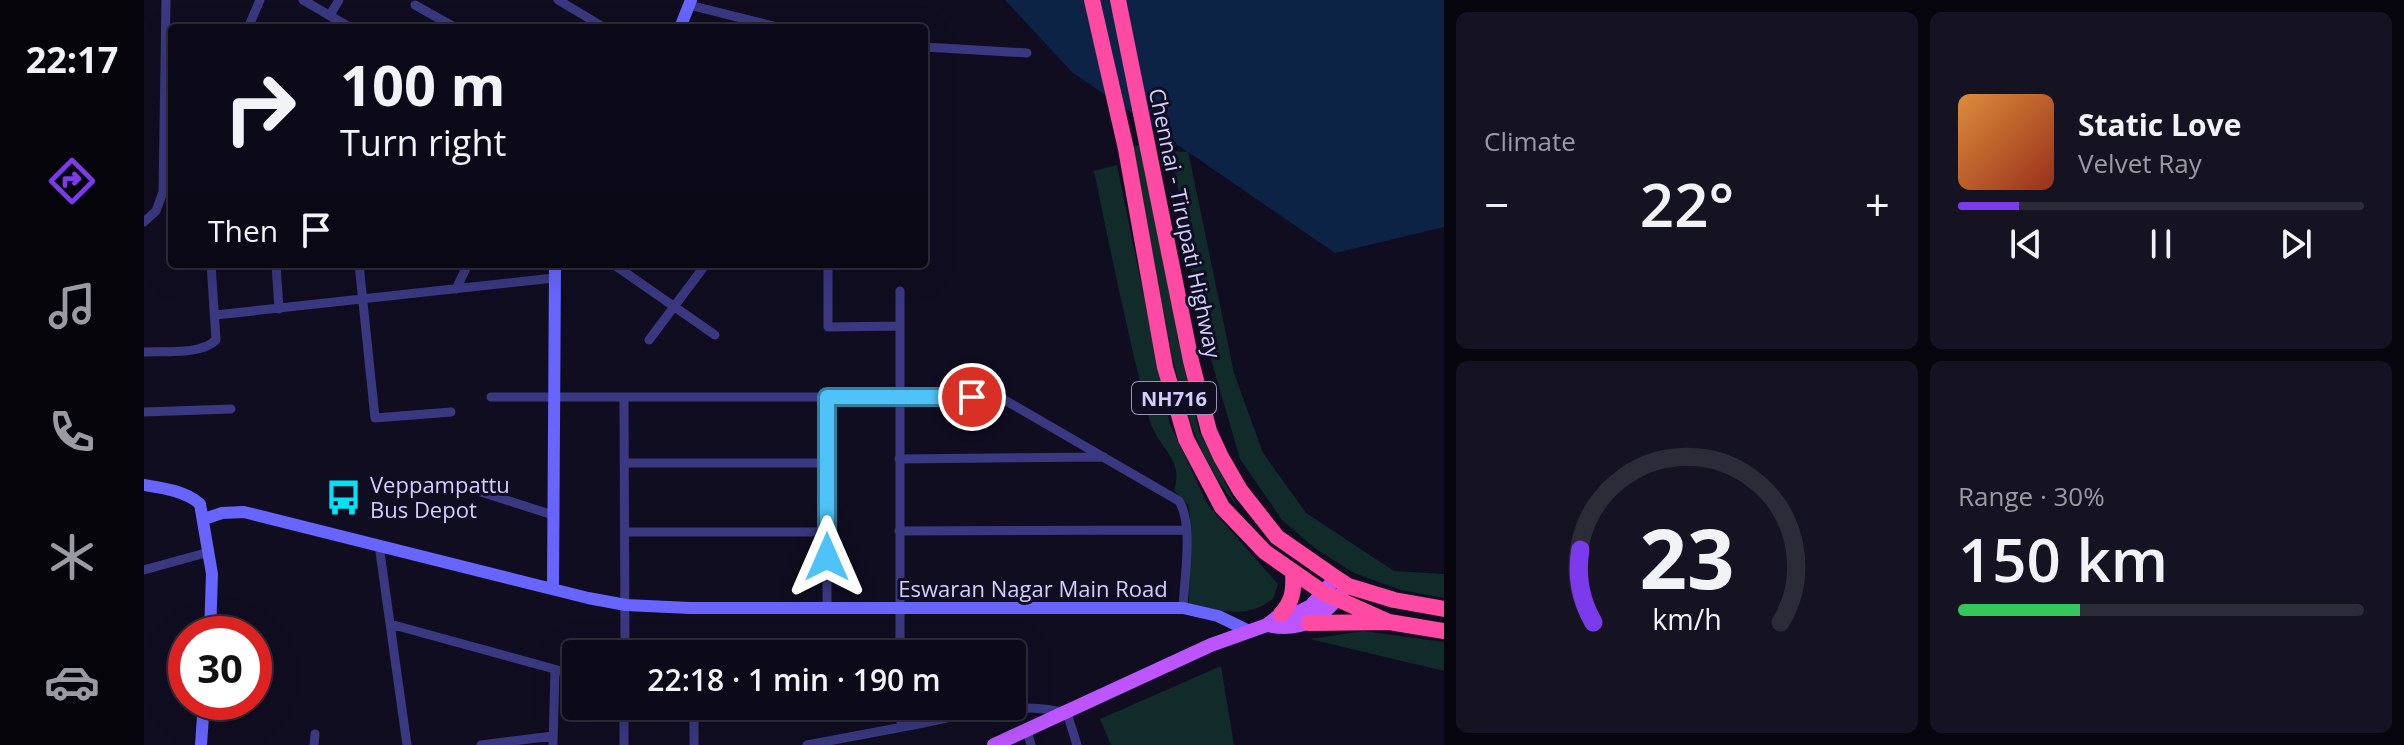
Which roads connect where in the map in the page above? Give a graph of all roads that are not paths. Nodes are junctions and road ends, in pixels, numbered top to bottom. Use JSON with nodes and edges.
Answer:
{"nodes":[{"id":1,"x":166,"y":0,"type":"edge"},
{"id":2,"x":260,"y":0,"type":"edge"},
{"id":3,"x":303,"y":0,"type":"edge"},
{"id":4,"x":339,"y":0,"type":"edge"},
{"id":5,"x":558,"y":0,"type":"edge"},
{"id":6,"x":580,"y":0,"type":"edge"},
{"id":7,"x":1092,"y":0,"type":"edge"},
{"id":8,"x":1118,"y":0,"type":"edge"},
{"id":9,"x":690,"y":3,"type":"edge"},
{"id":10,"x":415,"y":5,"type":"dead end"},
{"id":11,"x":577,"y":11,"type":"junction"},
{"id":12,"x":330,"y":15,"type":"junction"},
{"id":13,"x":250,"y":24,"type":"edge"},
{"id":14,"x":345,"y":24,"type":"edge"},
{"id":15,"x":449,"y":24,"type":"edge"},
{"id":16,"x":598,"y":24,"type":"edge"},
{"id":17,"x":682,"y":24,"type":"edge"},
{"id":18,"x":766,"y":24,"type":"edge"},
{"id":19,"x":928,"y":47,"type":"edge"},
{"id":20,"x":1027,"y":53,"type":"dead end"},
{"id":21,"x":168,"y":100,"type":"edge"},
{"id":22,"x":168,"y":168,"type":"edge"},
{"id":23,"x":144,"y":222,"type":"edge"},
{"id":24,"x":211,"y":268,"type":"edge"},
{"id":25,"x":276,"y":268,"type":"edge"},
{"id":26,"x":360,"y":268,"type":"edge"},
{"id":27,"x":466,"y":268,"type":"edge"},
{"id":28,"x":555,"y":268,"type":"edge"},
{"id":29,"x":620,"y":268,"type":"edge"},
{"id":30,"x":703,"y":268,"type":"edge"},
{"id":31,"x":828,"y":268,"type":"edge"},
{"id":32,"x":554,"y":278,"type":"junction"},
{"id":33,"x":456,"y":289,"type":"junction"},
{"id":34,"x":900,"y":291,"type":"dead end"},
{"id":35,"x":364,"y":300,"type":"junction"},
{"id":36,"x":675,"y":306,"type":"junction"},
{"id":37,"x":279,"y":309,"type":"junction"},
{"id":38,"x":216,"y":315,"type":"junction"},
{"id":39,"x":899,"y":326,"type":"junction"},
{"id":40,"x":715,"y":335,"type":"dead end"},
{"id":41,"x":649,"y":340,"type":"dead end"},
{"id":42,"x":144,"y":352,"type":"edge"},
{"id":43,"x":491,"y":397,"type":"dead end"},
{"id":44,"x":553,"y":397,"type":"junction"},
{"id":45,"x":624,"y":397,"type":"junction"},
{"id":46,"x":827,"y":397,"type":"junction"},
{"id":47,"x":899,"y":397,"type":"junction"},
{"id":48,"x":231,"y":409,"type":"dead end"},
{"id":49,"x":144,"y":412,"type":"edge"},
{"id":50,"x":451,"y":412,"type":"dead end"},
{"id":51,"x":1106,"y":457,"type":"junction"},
{"id":52,"x":899,"y":459,"type":"junction"},
{"id":53,"x":625,"y":463,"type":"junction"},
{"id":54,"x":827,"y":463,"type":"junction"},
{"id":55,"x":144,"y":485,"type":"edge"},
{"id":56,"x":459,"y":485,"type":"dead end"},
{"id":57,"x":553,"y":515,"type":"junction"},
{"id":58,"x":204,"y":519,"type":"junction"},
{"id":59,"x":1186,"y":530,"type":"junction"},
{"id":60,"x":899,"y":531,"type":"junction"},
{"id":61,"x":625,"y":532,"type":"junction"},
{"id":62,"x":827,"y":532,"type":"junction"},
{"id":63,"x":379,"y":545,"type":"junction"},
{"id":64,"x":209,"y":552,"type":"junction"},
{"id":65,"x":144,"y":570,"type":"edge"},
{"id":66,"x":1293,"y":572,"type":"junction"},
{"id":67,"x":1342,"y":582,"type":"junction"},
{"id":68,"x":553,"y":589,"type":"junction"},
{"id":69,"x":1330,"y":596,"type":"junction"},
{"id":70,"x":626,"y":605,"type":"junction"},
{"id":71,"x":1183,"y":608,"type":"junction"},
{"id":72,"x":827,"y":609,"type":"junction"},
{"id":73,"x":899,"y":609,"type":"junction"},
{"id":74,"x":1444,"y":609,"type":"edge"},
{"id":75,"x":211,"y":616,"type":"edge"},
{"id":76,"x":1274,"y":620,"type":"junction"},
{"id":77,"x":1389,"y":622,"type":"junction"},
{"id":78,"x":1309,"y":623,"type":"junction"},
{"id":79,"x":390,"y":624,"type":"junction"},
{"id":80,"x":1247,"y":630,"type":"junction"},
{"id":81,"x":1444,"y":631,"type":"edge"},
{"id":82,"x":625,"y":640,"type":"edge"},
{"id":83,"x":900,"y":640,"type":"edge"},
{"id":84,"x":555,"y":670,"type":"junction"},
{"id":85,"x":562,"y":672,"type":"edge"},
{"id":86,"x":1067,"y":713,"type":"junction"},
{"id":87,"x":203,"y":720,"type":"edge"},
{"id":88,"x":624,"y":720,"type":"edge"},
{"id":89,"x":694,"y":720,"type":"edge"},
{"id":90,"x":901,"y":720,"type":"edge"},
{"id":91,"x":901,"y":727,"type":"junction"},
{"id":92,"x":1029,"y":738,"type":"edge"},
{"id":93,"x":553,"y":740,"type":"edge"},
{"id":94,"x":201,"y":745,"type":"edge"},
{"id":95,"x":407,"y":745,"type":"edge"},
{"id":96,"x":481,"y":745,"type":"edge"},
{"id":97,"x":624,"y":745,"type":"edge"},
{"id":98,"x":694,"y":745,"type":"edge"},
{"id":99,"x":807,"y":745,"type":"edge"},
{"id":100,"x":994,"y":745,"type":"edge"},
{"id":101,"x":1077,"y":745,"type":"edge"}],
"edges":[{"from":1,"to":21,"type":"street"},
{"from":2,"to":13,"type":"street"},
{"from":3,"to":12,"type":"street"},
{"from":4,"to":12,"type":"street"},
{"from":5,"to":11,"type":"street"},
{"from":6,"to":11,"type":"street"},
{"from":7,"to":66,"type":"highway","name":"Chennai - Tirupati Highway","number":"NH716"},
{"from":8,"to":67,"type":"highway","name":"Chennai - Tirupati Highway","number":"NH716"},
{"from":9,"to":17,"type":"street"},
{"from":9,"to":18,"type":"street"},
{"from":10,"to":15,"type":"street"},
{"from":11,"to":16,"type":"street"},
{"from":12,"to":14,"type":"street"},
{"from":19,"to":20,"type":"street"},
{"from":21,"to":22,"type":"street"},
{"from":22,"to":23,"type":"street"},
{"from":24,"to":38,"type":"street"},
{"from":25,"to":37,"type":"street"},
{"from":26,"to":35,"type":"street"},
{"from":27,"to":33,"type":"street"},
{"from":28,"to":32,"type":"street"},
{"from":29,"to":36,"type":"street"},
{"from":30,"to":36,"type":"street"},
{"from":31,"to":39,"type":"street"},
{"from":32,"to":33,"type":"street"},
{"from":32,"to":44,"type":"street"},
{"from":33,"to":35,"type":"street"},
{"from":34,"to":39,"type":"street"},
{"from":35,"to":37,"type":"street"},
{"from":35,"to":50,"type":"street"},
{"from":36,"to":40,"type":"street"},
{"from":36,"to":41,"type":"street"},
{"from":37,"to":38,"type":"street"},
{"from":38,"to":42,"type":"street"},
{"from":39,"to":47,"type":"street"},
{"from":43,"to":44,"type":"street"},
{"from":44,"to":45,"type":"street"},
{"from":44,"to":57,"type":"street"},
{"from":45,"to":46,"type":"street"},
{"from":45,"to":53,"type":"street"},
{"from":46,"to":47,"type":"street"},
{"from":46,"to":54,"type":"street"},
{"from":47,"to":51,"type":"street"},
{"from":47,"to":52,"type":"street"},
{"from":48,"to":49,"type":"street"},
{"from":51,"to":52,"type":"street"},
{"from":51,"to":59,"type":"street"},
{"from":52,"to":60,"type":"street"},
{"from":53,"to":54,"type":"street"},
{"from":53,"to":61,"type":"street"},
{"from":54,"to":62,"type":"street"},
{"from":55,"to":58,"type":"street"},
{"from":56,"to":57,"type":"street"},
{"from":57,"to":68,"type":"street"},
{"from":58,"to":63,"type":"street","name":"Eswaran Nagar Main Road"},
{"from":58,"to":64,"type":"street"},
{"from":59,"to":60,"type":"street"},
{"from":59,"to":71,"type":"street"},
{"from":60,"to":73,"type":"street"},
{"from":61,"to":62,"type":"street"},
{"from":61,"to":70,"type":"street"},
{"from":62,"to":72,"type":"street"},
{"from":63,"to":68,"type":"street","name":"Eswaran Nagar Main Road"},
{"from":63,"to":79,"type":"street"},
{"from":64,"to":65,"type":"street"},
{"from":64,"to":75,"type":"street"},
{"from":66,"to":69,"type":"highway","name":"Chennai - Tirupati Highway","number":"NH716"},
{"from":66,"to":76,"type":"highway"},
{"from":67,"to":69,"type":"main road"},
{"from":67,"to":74,"type":"highway","name":"Chennai - Tirupati Highway"},
{"from":68,"to":70,"type":"street","name":"Eswaran Nagar Main Road"},
{"from":69,"to":76,"type":"main road"},
{"from":69,"to":77,"type":"highway","name":"Chennai - Tirupati Highway"},
{"from":69,"to":78,"type":"main road"},
{"from":70,"to":72,"type":"street","name":"Eswaran Nagar Main Road"},
{"from":70,"to":82,"type":"street"},
{"from":71,"to":73,"type":"street","name":"Eswaran Nagar Main Road"},
{"from":71,"to":80,"type":"street","name":"Eswaran Nagar Main Road"},
{"from":72,"to":73,"type":"street","name":"Eswaran Nagar Main Road"},
{"from":73,"to":83,"type":"street"},
{"from":76,"to":78,"type":"main road"},
{"from":76,"to":80,"type":"main road"},
{"from":77,"to":78,"type":"highway"},
{"from":77,"to":81,"type":"highway"},
{"from":79,"to":84,"type":"street"},
{"from":79,"to":95,"type":"street"},
{"from":80,"to":86,"type":"main road"},
{"from":84,"to":85,"type":"street"},
{"from":84,"to":93,"type":"street"},
{"from":86,"to":91,"type":"street"},
{"from":86,"to":92,"type":"main road"},
{"from":86,"to":101,"type":"street"},
{"from":87,"to":94,"type":"street"},
{"from":88,"to":97,"type":"street"},
{"from":89,"to":98,"type":"street"},
{"from":90,"to":91,"type":"street"},
{"from":91,"to":99,"type":"street"},
{"from":92,"to":100,"type":"main road"},
{"from":93,"to":96,"type":"street"}]}
